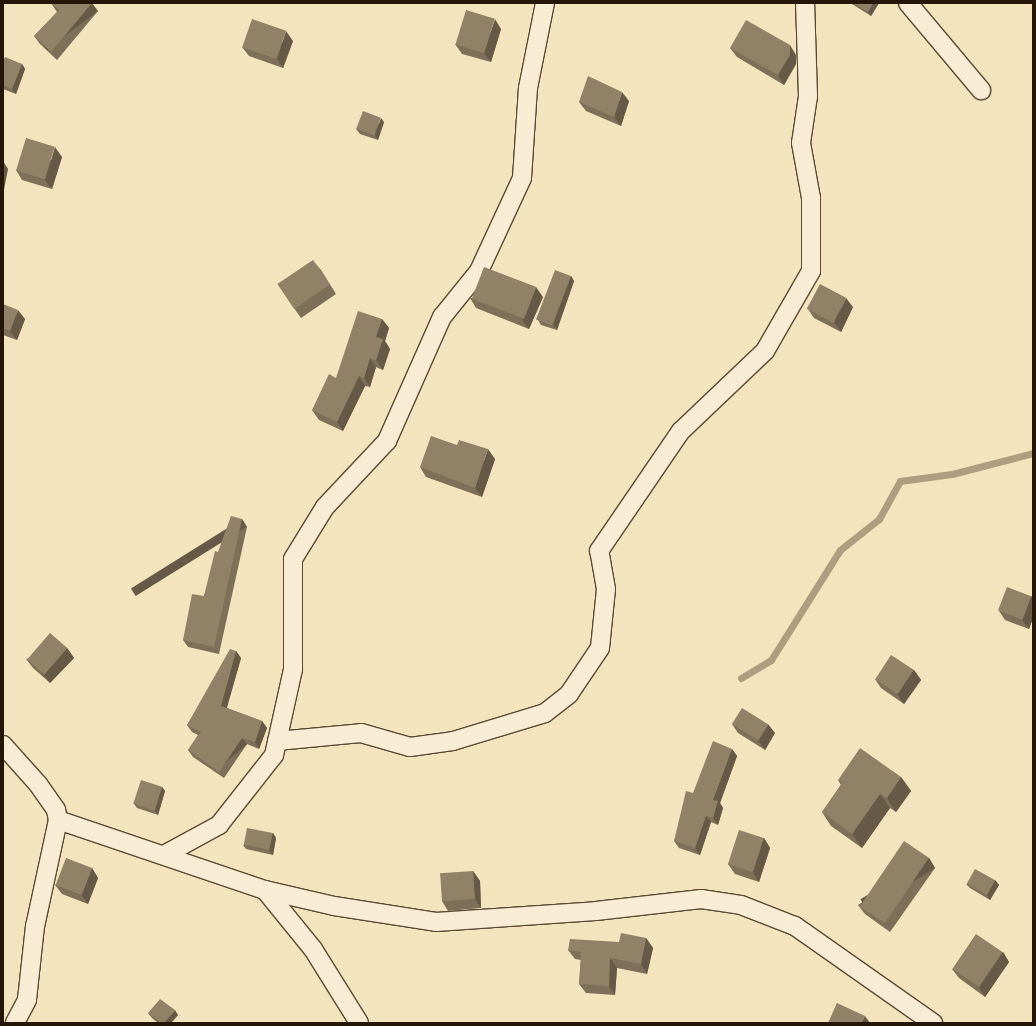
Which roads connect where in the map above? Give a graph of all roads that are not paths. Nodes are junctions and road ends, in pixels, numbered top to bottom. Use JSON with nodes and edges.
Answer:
{"nodes":[{"id":1,"x":545,"y":3,"type":"edge"},
{"id":2,"x":805,"y":3,"type":"edge"},
{"id":3,"x":908,"y":3,"type":"edge"},
{"id":4,"x":981,"y":90,"type":"dead end"},
{"id":5,"x":277,"y":741,"type":"junction"},
{"id":6,"x":3,"y":745,"type":"edge"},
{"id":7,"x":58,"y":820,"type":"junction"},
{"id":8,"x":164,"y":854,"type":"junction"},
{"id":9,"x":265,"y":890,"type":"junction"},
{"id":10,"x":15,"y":1023,"type":"edge"},
{"id":11,"x":360,"y":1023,"type":"edge"},
{"id":12,"x":933,"y":1023,"type":"edge"}],
"edges":[{"from":1,"to":5,"type":"street"},
{"from":2,"to":5,"type":"street"},
{"from":3,"to":4,"type":"street"},
{"from":5,"to":8,"type":"street"},
{"from":6,"to":7,"type":"street"},
{"from":7,"to":8,"type":"street"},
{"from":7,"to":10,"type":"street"},
{"from":8,"to":9,"type":"street"},
{"from":9,"to":11,"type":"street"},
{"from":9,"to":12,"type":"street"}]}
